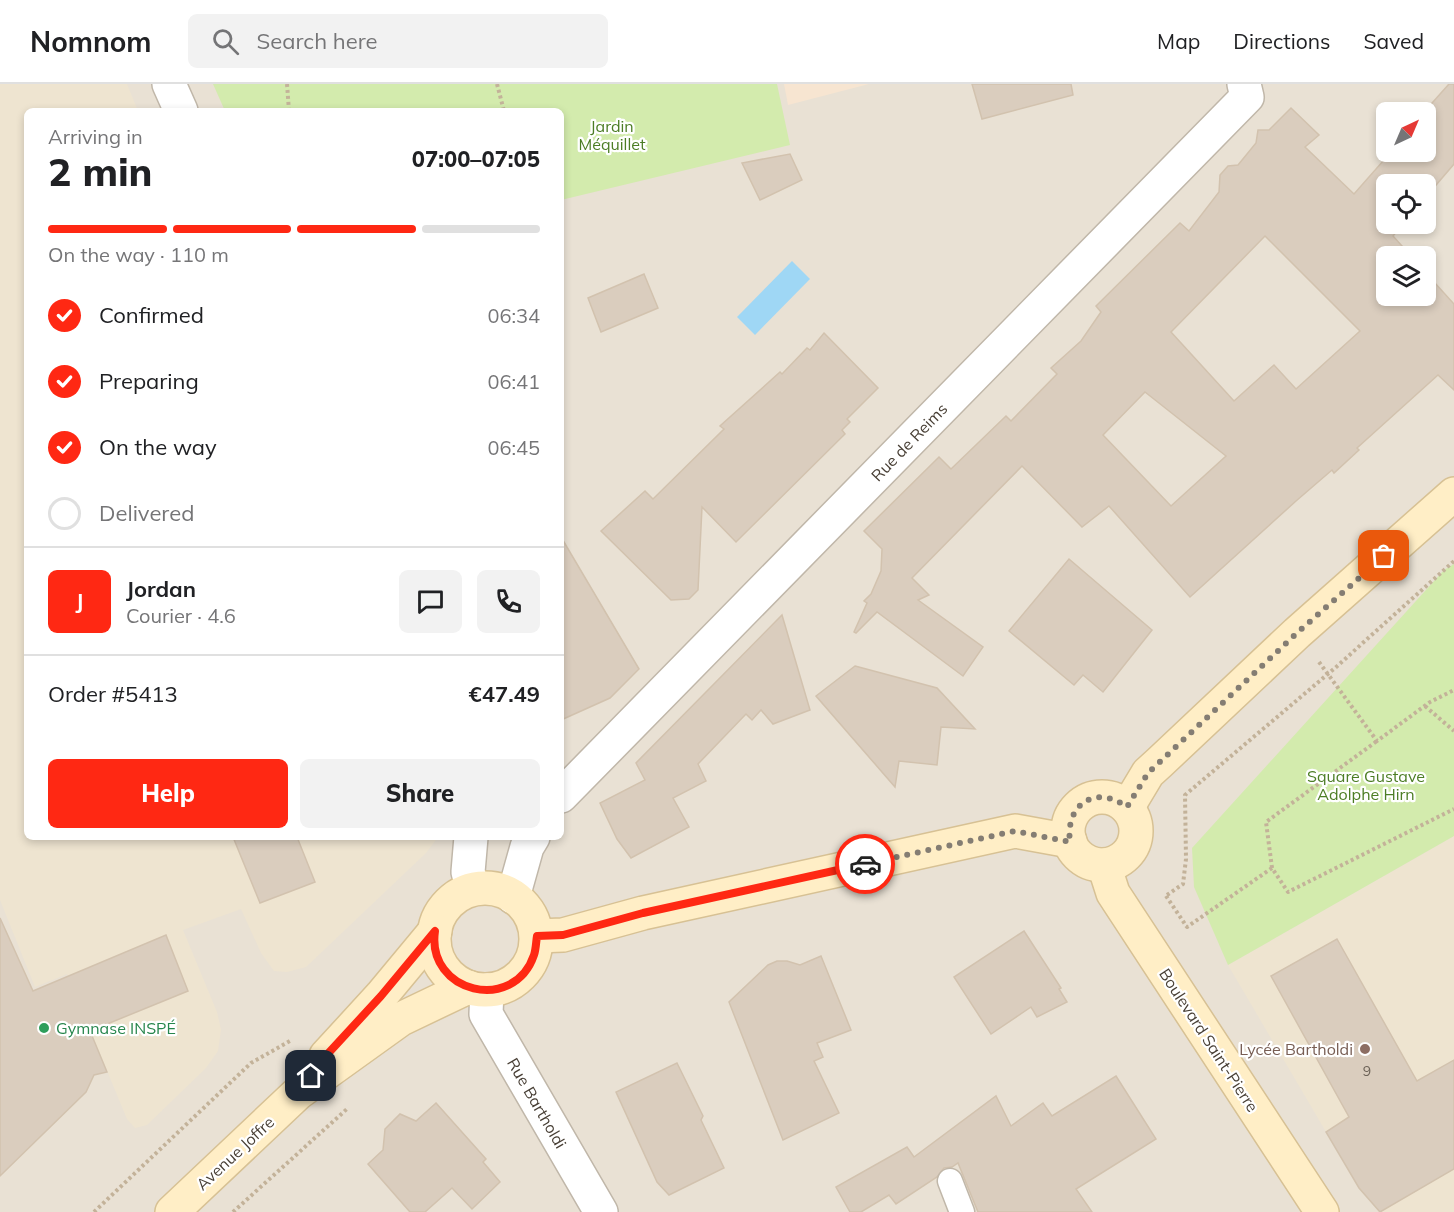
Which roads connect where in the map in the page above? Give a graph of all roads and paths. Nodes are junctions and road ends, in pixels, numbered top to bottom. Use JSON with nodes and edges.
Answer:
{"nodes":[{"id":1,"x":169,"y":84,"type":"edge"},
{"id":2,"x":287,"y":84,"type":"edge"},
{"id":3,"x":497,"y":84,"type":"edge"},
{"id":4,"x":1244,"y":84,"type":"edge"},
{"id":5,"x":180,"y":108,"type":"edge"},
{"id":6,"x":289,"y":108,"type":"edge"},
{"id":7,"x":503,"y":108,"type":"edge"},
{"id":8,"x":1454,"y":494,"type":"edge"},
{"id":9,"x":1454,"y":561,"type":"edge"},
{"id":10,"x":1297,"y":633,"type":"junction"},
{"id":11,"x":1328,"y":675,"type":"junction"},
{"id":12,"x":1454,"y":690,"type":"edge"},
{"id":13,"x":1425,"y":706,"type":"junction"},
{"id":14,"x":1454,"y":731,"type":"edge"},
{"id":15,"x":1377,"y":741,"type":"junction"},
{"id":16,"x":564,"y":793,"type":"edge"},
{"id":17,"x":1127,"y":807,"type":"junction"},
{"id":18,"x":1454,"y":809,"type":"edge"},
{"id":19,"x":471,"y":840,"type":"edge"},
{"id":20,"x":531,"y":840,"type":"edge"},
{"id":21,"x":1070,"y":842,"type":"junction"},
{"id":22,"x":1104,"y":865,"type":"junction"},
{"id":23,"x":1272,"y":868,"type":"junction"},
{"id":24,"x":473,"y":888,"type":"junction"},
{"id":25,"x":1167,"y":895,"type":"junction"},
{"id":26,"x":513,"y":897,"type":"junction"},
{"id":27,"x":1131,"y":919,"type":"junction"},
{"id":28,"x":435,"y":931,"type":"junction"},
{"id":29,"x":537,"y":936,"type":"junction"},
{"id":30,"x":478,"y":988,"type":"junction"},
{"id":31,"x":297,"y":1039,"type":"dead end"},
{"id":32,"x":298,"y":1093,"type":"junction"},
{"id":33,"x":950,"y":1181,"type":"dead end"},
{"id":34,"x":94,"y":1212,"type":"edge"},
{"id":35,"x":172,"y":1212,"type":"edge"},
{"id":36,"x":601,"y":1212,"type":"edge"},
{"id":37,"x":962,"y":1212,"type":"edge"},
{"id":38,"x":1322,"y":1212,"type":"edge"}],
"edges":[{"from":1,"to":5,"type":"street"},
{"from":2,"to":6,"type":"path"},
{"from":3,"to":7,"type":"path"},
{"from":4,"to":16,"type":"street","name":"Rue de Reims"},
{"from":8,"to":10,"type":"street"},
{"from":9,"to":11,"type":"path"},
{"from":10,"to":11,"type":"path"},
{"from":10,"to":17,"type":"street"},
{"from":11,"to":15,"type":"path"},
{"from":11,"to":25,"type":"path"},
{"from":12,"to":13,"type":"path"},
{"from":13,"to":14,"type":"path"},
{"from":13,"to":15,"type":"path"},
{"from":15,"to":23,"type":"path"},
{"from":17,"to":21,"type":"street"},
{"from":17,"to":22,"type":"street"},
{"from":18,"to":23,"type":"path"},
{"from":19,"to":24,"type":"street"},
{"from":20,"to":26,"type":"street"},
{"from":21,"to":22,"type":"street"},
{"from":21,"to":29,"type":"street"},
{"from":22,"to":27,"type":"street","name":"Boulevard Saint-Pierre"},
{"from":23,"to":25,"type":"path"},
{"from":24,"to":26,"type":"street"},
{"from":24,"to":28,"type":"street"},
{"from":25,"to":27,"type":"path"},
{"from":26,"to":29,"type":"street"},
{"from":27,"to":38,"type":"street","name":"Boulevard Saint-Pierre"},
{"from":28,"to":30,"type":"street"},
{"from":28,"to":32,"type":"street","name":"Avenue Joffre"},
{"from":29,"to":30,"type":"street"},
{"from":30,"to":32,"type":"street","name":"Avenue Joffre"},
{"from":30,"to":36,"type":"street","name":"Rue Bartholdi"},
{"from":31,"to":34,"type":"path"},
{"from":32,"to":35,"type":"street","name":"Avenue Joffre"},
{"from":33,"to":37,"type":"lane"}]}
